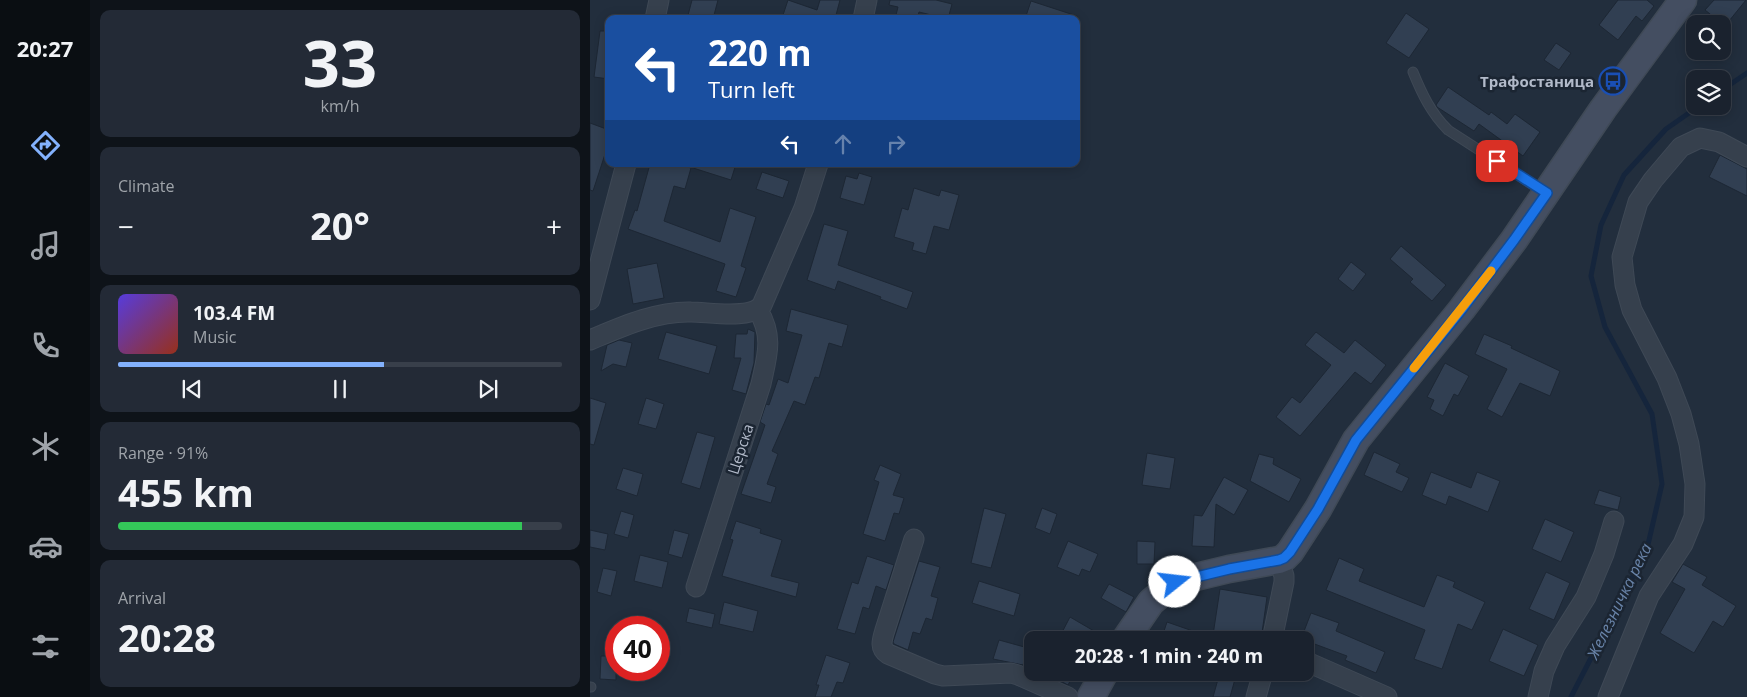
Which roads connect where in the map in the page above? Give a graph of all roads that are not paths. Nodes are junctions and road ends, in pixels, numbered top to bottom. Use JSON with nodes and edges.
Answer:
{"nodes":[{"id":1,"x":659,"y":0,"type":"edge"},
{"id":2,"x":867,"y":0,"type":"edge"},
{"id":3,"x":1683,"y":0,"type":"edge"},
{"id":4,"x":656,"y":15,"type":"edge"},
{"id":5,"x":864,"y":15,"type":"edge"},
{"id":6,"x":1413,"y":72,"type":"dead end"},
{"id":7,"x":1747,"y":157,"type":"edge"},
{"id":8,"x":625,"y":167,"type":"edge"},
{"id":9,"x":817,"y":167,"type":"edge"},
{"id":10,"x":1547,"y":193,"type":"junction"},
{"id":11,"x":590,"y":300,"type":"edge"},
{"id":12,"x":758,"y":310,"type":"junction"},
{"id":13,"x":590,"y":340,"type":"edge"},
{"id":14,"x":1614,"y":521,"type":"dead end"},
{"id":15,"x":914,"y":539,"type":"dead end"},
{"id":16,"x":1279,"y":560,"type":"junction"},
{"id":17,"x":696,"y":587,"type":"dead end"},
{"id":18,"x":1131,"y":631,"type":"edge"},
{"id":19,"x":1274,"y":631,"type":"edge"},
{"id":20,"x":1314,"y":665,"type":"edge"},
{"id":21,"x":1100,"y":681,"type":"edge"},
{"id":22,"x":1260,"y":681,"type":"edge"},
{"id":23,"x":1068,"y":697,"type":"edge"},
{"id":24,"x":1091,"y":697,"type":"edge"},
{"id":25,"x":1256,"y":697,"type":"edge"},
{"id":26,"x":1387,"y":697,"type":"edge"},
{"id":27,"x":1538,"y":697,"type":"edge"},
{"id":28,"x":1608,"y":697,"type":"edge"}],
"edges":[{"from":1,"to":4,"type":"street"},
{"from":2,"to":5,"type":"street"},
{"from":3,"to":10,"type":"street"},
{"from":6,"to":10,"type":"lane"},
{"from":7,"to":28,"type":"street"},
{"from":8,"to":11,"type":"street"},
{"from":9,"to":12,"type":"street"},
{"from":10,"to":16,"type":"street"},
{"from":12,"to":13,"type":"street"},
{"from":12,"to":17,"type":"street","name":"Церска"},
{"from":14,"to":27,"type":"street"},
{"from":15,"to":23,"type":"street"},
{"from":16,"to":18,"type":"street"},
{"from":16,"to":19,"type":"street"},
{"from":20,"to":26,"type":"street"},
{"from":21,"to":24,"type":"street"},
{"from":22,"to":25,"type":"street"}]}
